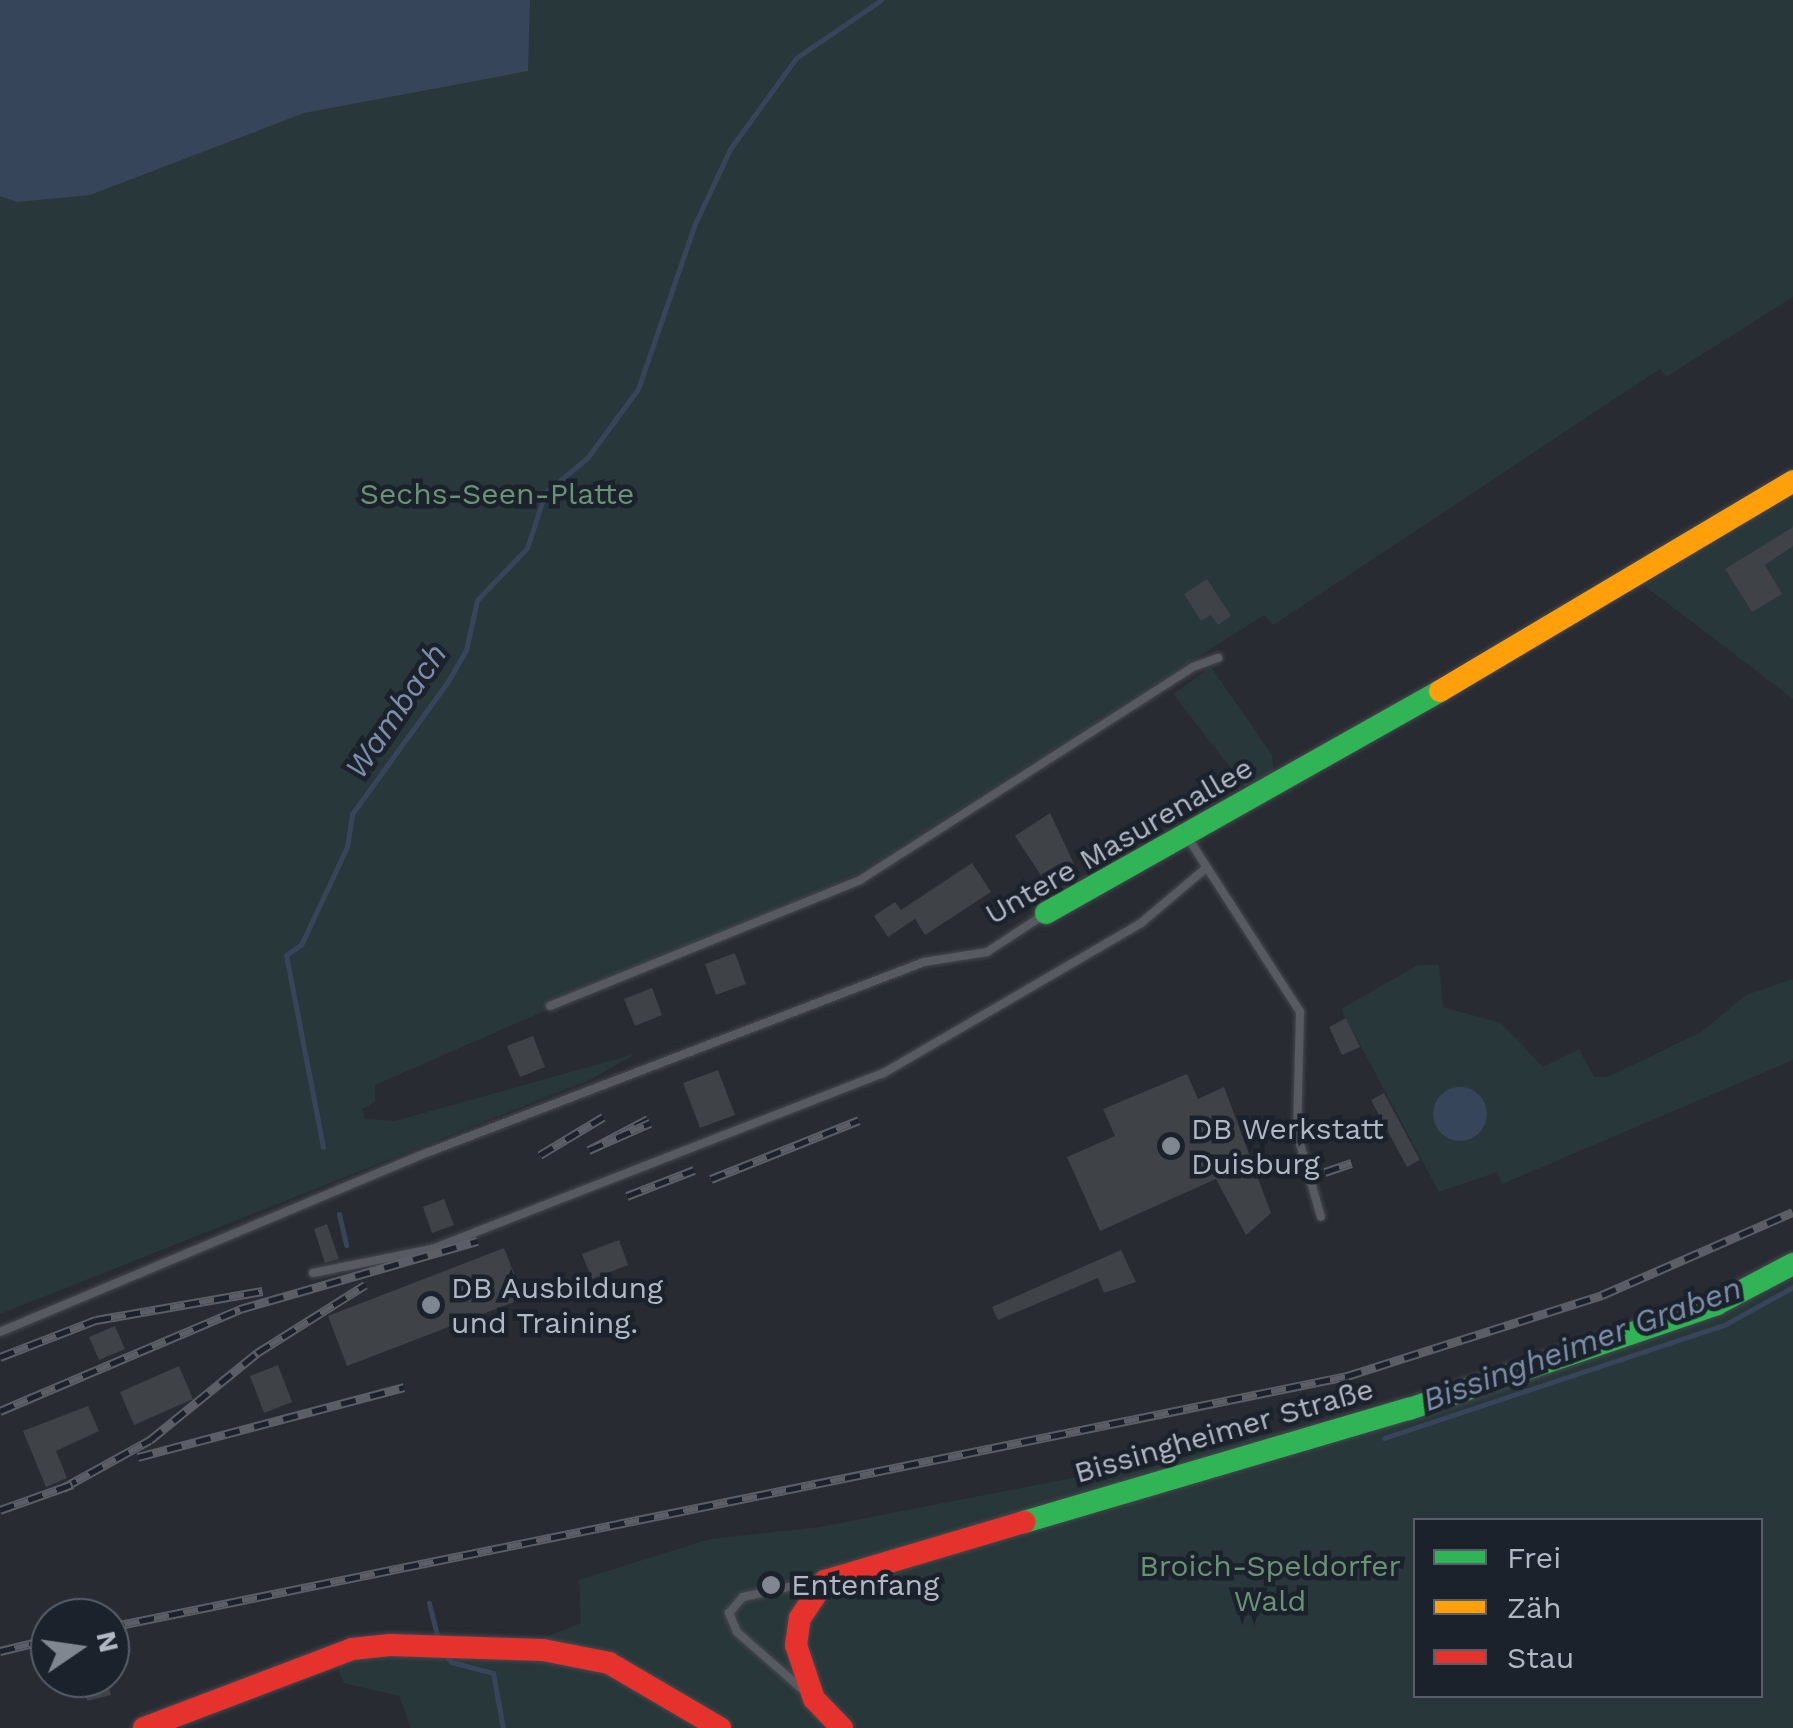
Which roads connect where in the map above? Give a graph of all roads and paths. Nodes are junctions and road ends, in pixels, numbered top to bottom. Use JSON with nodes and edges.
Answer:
{"nodes":[{"id":1,"x":1793,"y":481,"type":"edge"},
{"id":2,"x":1218,"y":658,"type":"dead end"},
{"id":3,"x":1186,"y":834,"type":"junction"},
{"id":4,"x":1206,"y":868,"type":"junction"},
{"id":5,"x":1046,"y":913,"type":"joint"},
{"id":6,"x":550,"y":1006,"type":"dead end"},
{"id":7,"x":1321,"y":1217,"type":"dead end"},
{"id":8,"x":1793,"y":1264,"type":"edge"},
{"id":9,"x":313,"y":1273,"type":"dead end"},
{"id":10,"x":0,"y":1332,"type":"edge"},
{"id":11,"x":825,"y":1580,"type":"junction"},
{"id":12,"x":814,"y":1699,"type":"junction"},
{"id":13,"x":144,"y":1728,"type":"edge"},
{"id":14,"x":720,"y":1728,"type":"edge"},
{"id":15,"x":842,"y":1728,"type":"edge"}],
"edges":[{"from":1,"to":3,"type":"street","name":"Untere Masurenallee"},
{"from":2,"to":6,"type":"lane"},
{"from":3,"to":4,"type":"lane"},
{"from":3,"to":5,"type":"street","name":"Untere Masurenallee"},
{"from":4,"to":7,"type":"lane"},
{"from":4,"to":9,"type":"lane"},
{"from":5,"to":10,"type":"lane","name":"Untere Masurenallee"},
{"from":8,"to":11,"type":"street","name":"Bissingheimer Straße"},
{"from":11,"to":12,"type":"street"},
{"from":11,"to":12,"type":"lane"},
{"from":12,"to":15,"type":"street"},
{"from":13,"to":14,"type":"street"}]}
